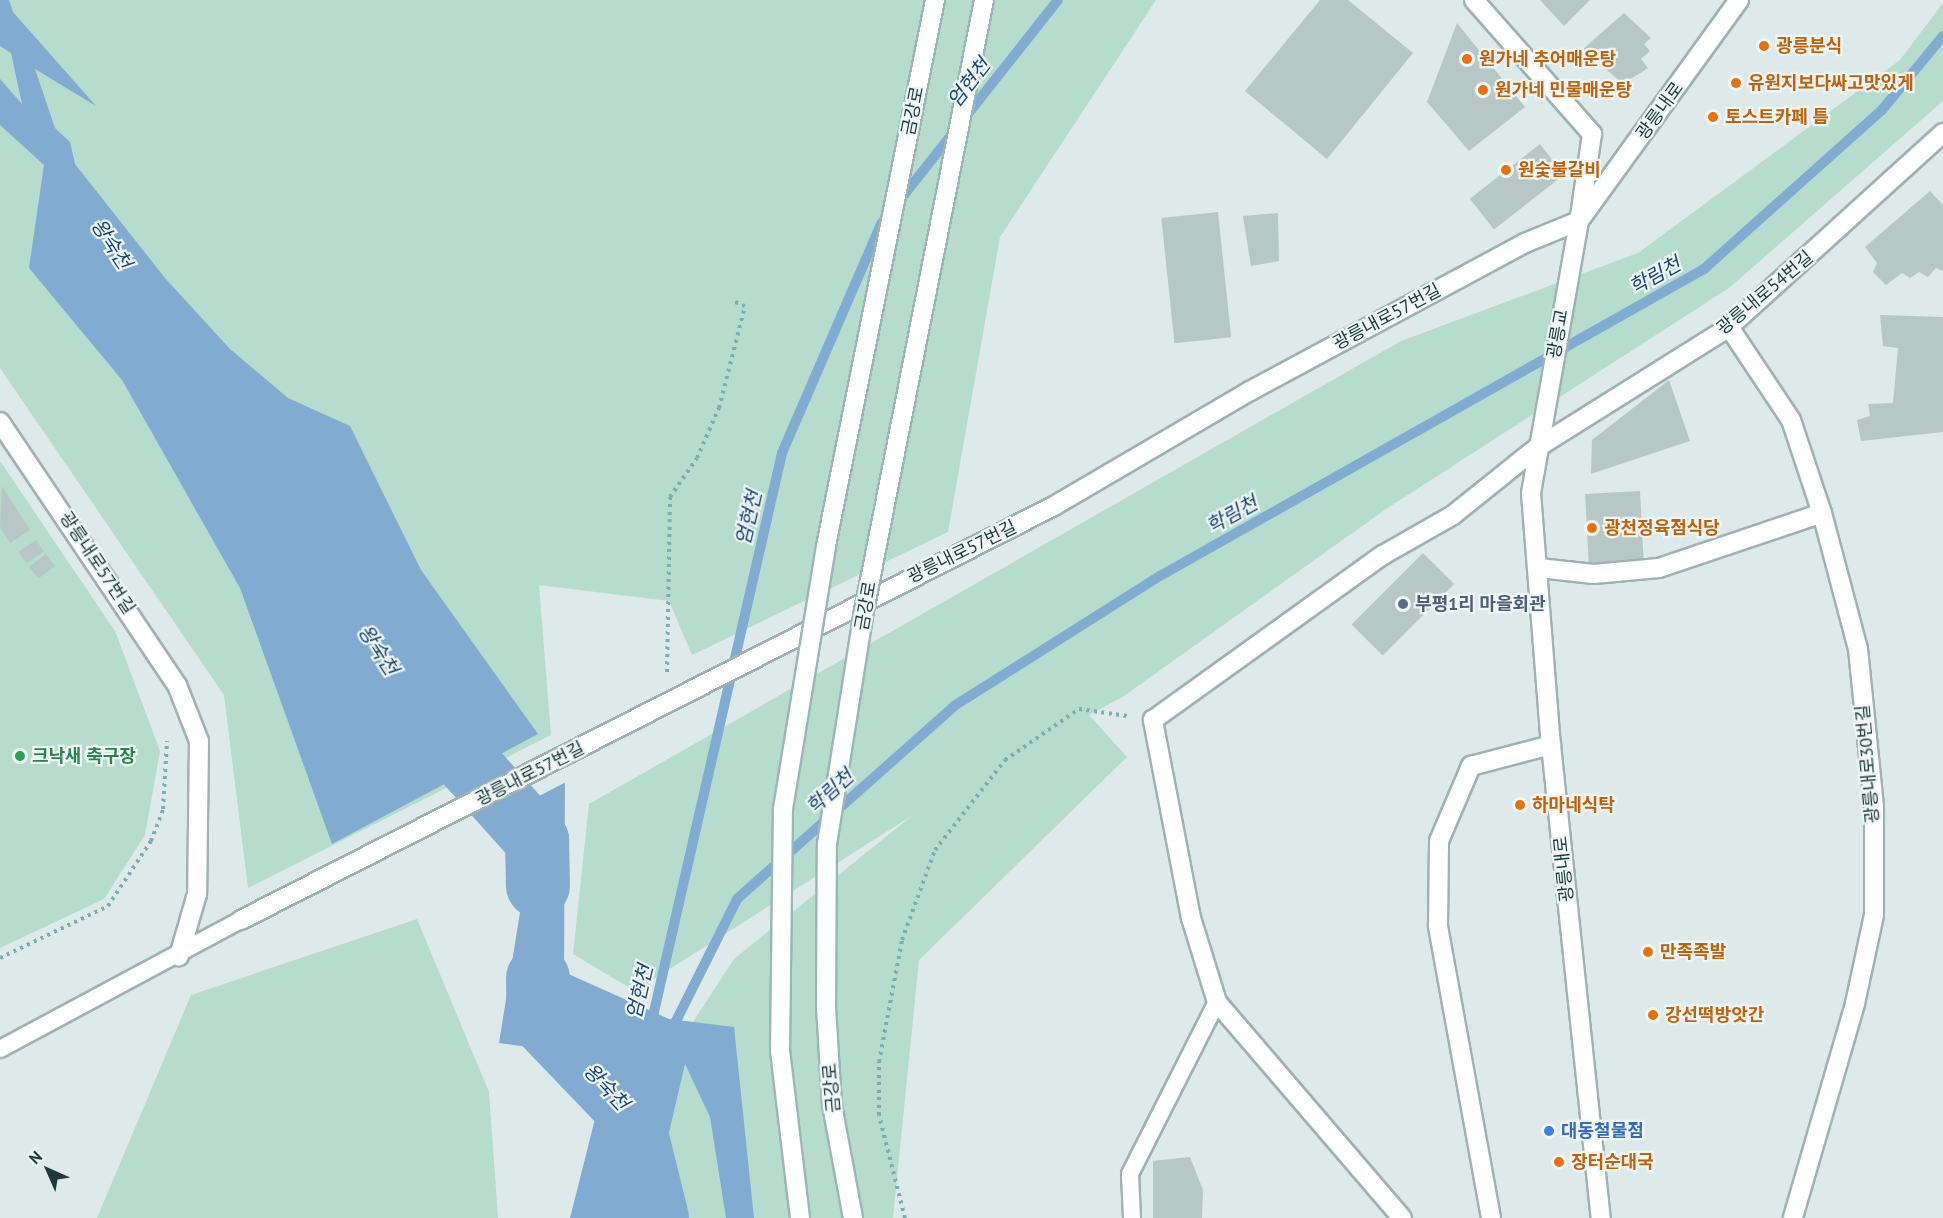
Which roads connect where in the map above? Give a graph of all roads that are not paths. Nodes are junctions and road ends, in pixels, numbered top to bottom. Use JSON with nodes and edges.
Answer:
{"nodes":[{"id":1,"x":935,"y":0,"type":"edge"},
{"id":2,"x":984,"y":0,"type":"edge"},
{"id":3,"x":1474,"y":0,"type":"edge"},
{"id":4,"x":1739,"y":0,"type":"edge"},
{"id":5,"x":1943,"y":133,"type":"edge"},
{"id":6,"x":1579,"y":221,"type":"junction"},
{"id":7,"x":1730,"y":327,"type":"junction"},
{"id":8,"x":0,"y":422,"type":"edge"},
{"id":9,"x":1538,"y":447,"type":"junction"},
{"id":10,"x":1822,"y":513,"type":"junction"},
{"id":11,"x":1539,"y":568,"type":"junction"},
{"id":12,"x":1551,"y":745,"type":"junction"},
{"id":13,"x":241,"y":921,"type":"joint"},
{"id":14,"x":179,"y":956,"type":"junction"},
{"id":15,"x":1217,"y":1002,"type":"junction"},
{"id":16,"x":0,"y":1049,"type":"edge"},
{"id":17,"x":800,"y":1218,"type":"edge"},
{"id":18,"x":853,"y":1218,"type":"edge"},
{"id":19,"x":1132,"y":1218,"type":"edge"},
{"id":20,"x":1402,"y":1218,"type":"edge"},
{"id":21,"x":1491,"y":1218,"type":"edge"},
{"id":22,"x":1601,"y":1218,"type":"edge"},
{"id":23,"x":1793,"y":1218,"type":"edge"}],
"edges":[{"from":1,"to":17,"type":"street","name":"금강로","bridge":true},
{"from":2,"to":18,"type":"street","name":"금강로","bridge":true},
{"from":3,"to":6,"type":"street","name":"광릉교"},
{"from":4,"to":6,"type":"street","name":"광릉내로"},
{"from":5,"to":7,"type":"street","name":"광릉내로54번길"},
{"from":6,"to":9,"type":"street","name":"광릉교"},
{"from":6,"to":13,"type":"street","name":"광릉내로57번길","bridge":true},
{"from":7,"to":9,"type":"street","name":"광릉내로54번길"},
{"from":7,"to":10,"type":"street","name":"광릉내로30번길"},
{"from":8,"to":14,"type":"street","name":"광릉내로57번길"},
{"from":9,"to":11,"type":"street","name":"광릉내로"},
{"from":9,"to":15,"type":"street","name":"광릉내로54번길"},
{"from":10,"to":11,"type":"street"},
{"from":10,"to":23,"type":"street","name":"광릉내로30번길"},
{"from":11,"to":12,"type":"street","name":"광릉내로"},
{"from":12,"to":21,"type":"street"},
{"from":12,"to":22,"type":"street","name":"광릉내로"},
{"from":13,"to":14,"type":"lane","name":"광릉내로57번길"},
{"from":14,"to":16,"type":"lane","name":"광릉내로57번길"},
{"from":15,"to":19,"type":"lane"},
{"from":15,"to":20,"type":"street"}]}
